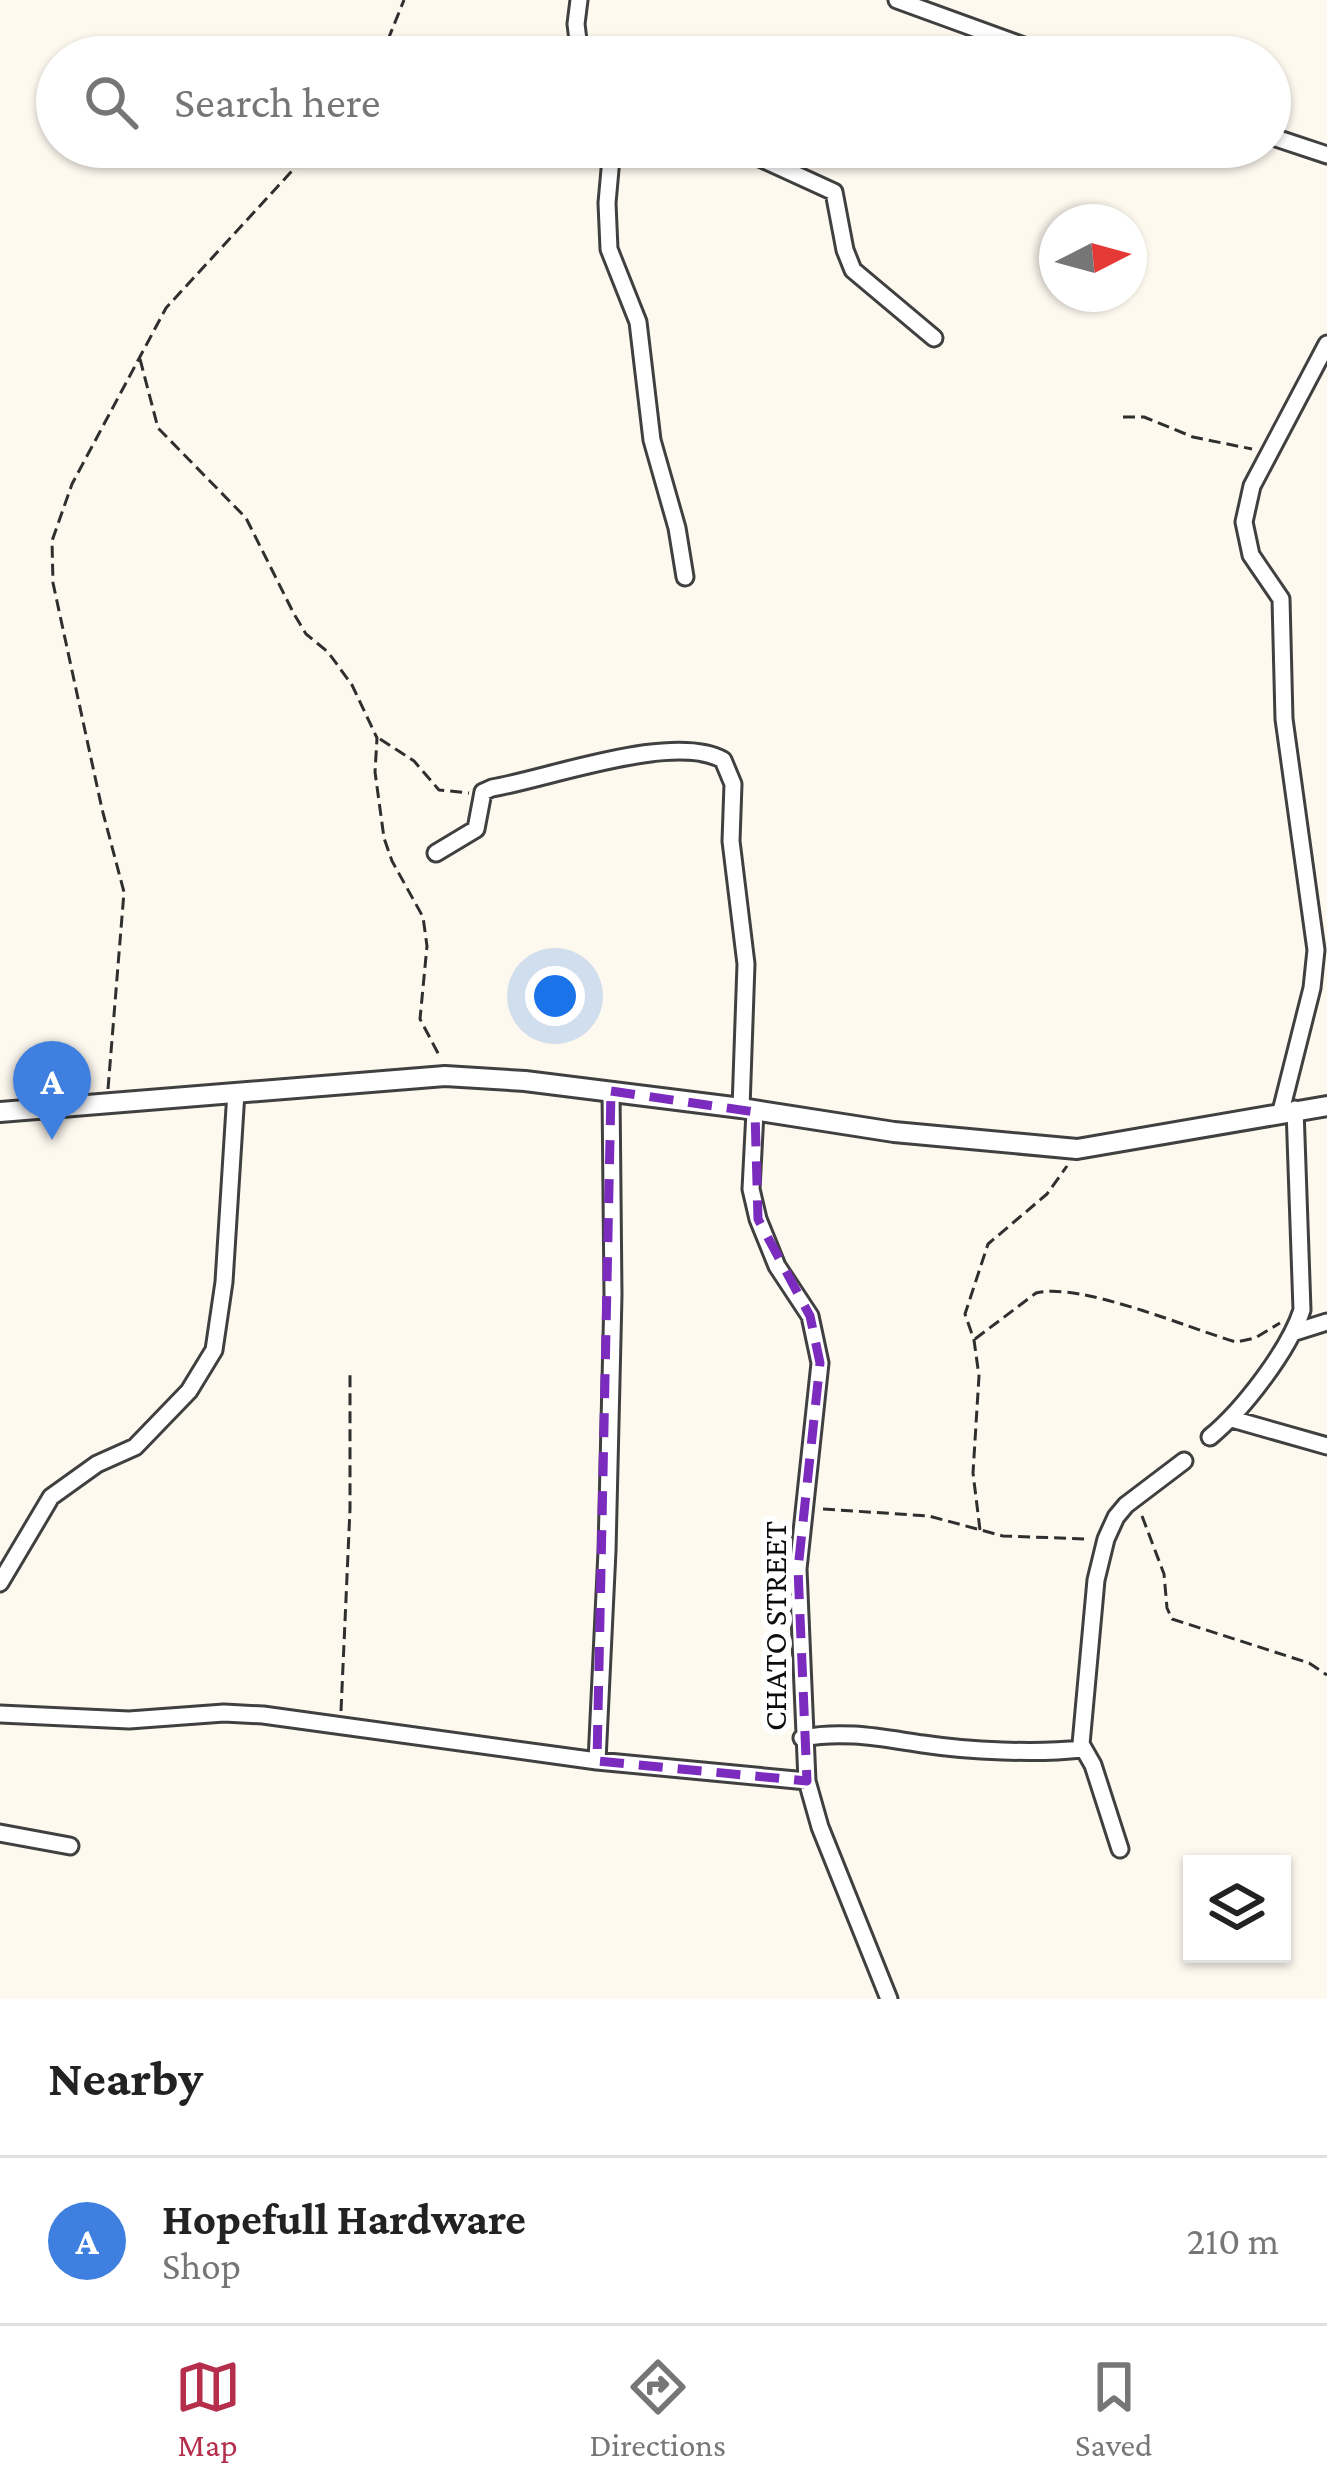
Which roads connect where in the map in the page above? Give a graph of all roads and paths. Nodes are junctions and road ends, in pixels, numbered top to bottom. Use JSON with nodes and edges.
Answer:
{"nodes":[{"id":1,"x":404,"y":0,"type":"edge"},
{"id":2,"x":579,"y":0,"type":"edge"},
{"id":3,"x":897,"y":0,"type":"edge"},
{"id":4,"x":389,"y":36,"type":"edge"},
{"id":5,"x":577,"y":36,"type":"edge"},
{"id":6,"x":996,"y":36,"type":"edge"},
{"id":7,"x":1291,"y":143,"type":"edge"},
{"id":8,"x":1327,"y":155,"type":"edge"},
{"id":9,"x":294,"y":168,"type":"edge"},
{"id":10,"x":611,"y":168,"type":"edge"},
{"id":11,"x":782,"y":168,"type":"edge"},
{"id":12,"x":934,"y":338,"type":"dead end"},
{"id":13,"x":1327,"y":344,"type":"edge"},
{"id":14,"x":140,"y":358,"type":"junction"},
{"id":15,"x":1124,"y":417,"type":"dead end"},
{"id":16,"x":1272,"y":453,"type":"junction"},
{"id":17,"x":685,"y":577,"type":"dead end"},
{"id":18,"x":377,"y":738,"type":"junction"},
{"id":19,"x":483,"y":792,"type":"junction"},
{"id":20,"x":436,"y":853,"type":"dead end"},
{"id":21,"x":446,"y":1076,"type":"junction"},
{"id":22,"x":611,"y":1091,"type":"junction"},
{"id":23,"x":236,"y":1092,"type":"junction"},
{"id":24,"x":106,"y":1106,"type":"junction"},
{"id":25,"x":1327,"y":1106,"type":"edge"},
{"id":26,"x":748,"y":1110,"type":"junction"},
{"id":27,"x":1288,"y":1110,"type":"junction"},
{"id":28,"x":2,"y":1113,"type":"edge"},
{"id":29,"x":1077,"y":1149,"type":"junction"},
{"id":30,"x":1302,"y":1310,"type":"junction"},
{"id":31,"x":1327,"y":1322,"type":"edge"},
{"id":32,"x":1295,"y":1332,"type":"junction"},
{"id":33,"x":974,"y":1340,"type":"junction"},
{"id":34,"x":350,"y":1371,"type":"dead end"},
{"id":35,"x":1232,"y":1419,"type":"junction"},
{"id":36,"x":1210,"y":1437,"type":"dead end"},
{"id":37,"x":1327,"y":1446,"type":"edge"},
{"id":38,"x":1184,"y":1461,"type":"dead end"},
{"id":39,"x":1137,"y":1497,"type":"junction"},
{"id":40,"x":805,"y":1508,"type":"junction"},
{"id":41,"x":980,"y":1530,"type":"junction"},
{"id":42,"x":1106,"y":1539,"type":"junction"},
{"id":43,"x":0,"y":1583,"type":"edge"},
{"id":44,"x":1327,"y":1675,"type":"edge"},
{"id":45,"x":0,"y":1714,"type":"edge"},
{"id":46,"x":340,"y":1727,"type":"junction"},
{"id":47,"x":802,"y":1738,"type":"junction"},
{"id":48,"x":1082,"y":1749,"type":"junction"},
{"id":49,"x":597,"y":1761,"type":"junction"},
{"id":50,"x":807,"y":1781,"type":"junction"},
{"id":51,"x":0,"y":1833,"type":"edge"},
{"id":52,"x":70,"y":1846,"type":"dead end"},
{"id":53,"x":1120,"y":1849,"type":"dead end"},
{"id":54,"x":889,"y":1999,"type":"edge"}],
"edges":[{"from":1,"to":4,"type":"path"},
{"from":2,"to":5,"type":"street"},
{"from":3,"to":6,"type":"street"},
{"from":7,"to":8,"type":"street"},
{"from":9,"to":14,"type":"path"},
{"from":10,"to":17,"type":"street"},
{"from":11,"to":12,"type":"street"},
{"from":13,"to":16,"type":"street"},
{"from":14,"to":18,"type":"path"},
{"from":14,"to":24,"type":"path"},
{"from":15,"to":16,"type":"path"},
{"from":16,"to":27,"type":"street"},
{"from":18,"to":19,"type":"path"},
{"from":18,"to":21,"type":"path"},
{"from":19,"to":20,"type":"street"},
{"from":19,"to":26,"type":"street","name":"CHATO STREET"},
{"from":21,"to":22,"type":"street"},
{"from":21,"to":23,"type":"street"},
{"from":22,"to":26,"type":"street"},
{"from":22,"to":49,"type":"street"},
{"from":23,"to":24,"type":"street"},
{"from":23,"to":43,"type":"street"},
{"from":24,"to":28,"type":"street"},
{"from":25,"to":27,"type":"street"},
{"from":26,"to":29,"type":"street"},
{"from":26,"to":40,"type":"street","name":"CHATO STREET"},
{"from":27,"to":29,"type":"street"},
{"from":27,"to":30,"type":"street"},
{"from":29,"to":33,"type":"path"},
{"from":30,"to":32,"type":"street"},
{"from":30,"to":33,"type":"path"},
{"from":31,"to":32,"type":"street"},
{"from":32,"to":35,"type":"street"},
{"from":33,"to":41,"type":"path"},
{"from":34,"to":46,"type":"path"},
{"from":35,"to":36,"type":"street"},
{"from":35,"to":37,"type":"street"},
{"from":38,"to":39,"type":"street"},
{"from":39,"to":42,"type":"street"},
{"from":39,"to":44,"type":"path"},
{"from":40,"to":41,"type":"path"},
{"from":40,"to":47,"type":"street","name":"CHATO STREET"},
{"from":41,"to":42,"type":"path"},
{"from":42,"to":48,"type":"street"},
{"from":45,"to":46,"type":"street"},
{"from":46,"to":49,"type":"street"},
{"from":47,"to":48,"type":"street"},
{"from":47,"to":50,"type":"street","name":"CHATO STREET"},
{"from":48,"to":53,"type":"street"},
{"from":49,"to":50,"type":"street"},
{"from":50,"to":54,"type":"street","name":"CHATO STREET"},
{"from":51,"to":52,"type":"street"}]}
